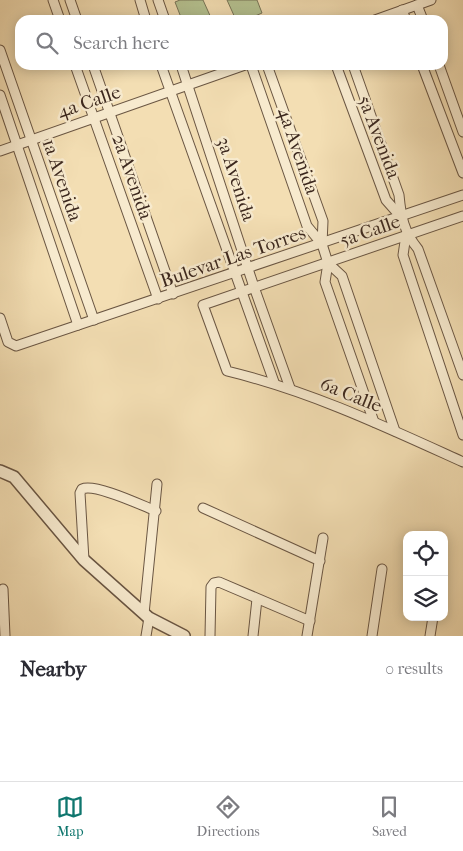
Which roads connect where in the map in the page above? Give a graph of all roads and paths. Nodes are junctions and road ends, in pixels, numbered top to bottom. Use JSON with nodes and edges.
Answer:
{"nodes":[{"id":1,"x":53,"y":0,"type":"edge"},
{"id":2,"x":70,"y":0,"type":"edge"},
{"id":3,"x":140,"y":0,"type":"edge"},
{"id":4,"x":158,"y":0,"type":"edge"},
{"id":5,"x":432,"y":0,"type":"edge"},
{"id":6,"x":417,"y":5,"type":"junction"},
{"id":7,"x":402,"y":10,"type":"junction"},
{"id":8,"x":58,"y":15,"type":"edge"},
{"id":9,"x":75,"y":15,"type":"edge"},
{"id":10,"x":144,"y":15,"type":"edge"},
{"id":11,"x":163,"y":15,"type":"edge"},
{"id":12,"x":388,"y":15,"type":"edge"},
{"id":13,"x":404,"y":15,"type":"edge"},
{"id":14,"x":421,"y":15,"type":"edge"},
{"id":15,"x":0,"y":50,"type":"edge"},
{"id":16,"x":78,"y":70,"type":"edge"},
{"id":17,"x":95,"y":70,"type":"edge"},
{"id":18,"x":163,"y":70,"type":"edge"},
{"id":19,"x":183,"y":70,"type":"edge"},
{"id":20,"x":231,"y":70,"type":"edge"},
{"id":21,"x":253,"y":70,"type":"edge"},
{"id":22,"x":270,"y":70,"type":"edge"},
{"id":23,"x":338,"y":70,"type":"edge"},
{"id":24,"x":355,"y":70,"type":"edge"},
{"id":25,"x":424,"y":70,"type":"edge"},
{"id":26,"x":441,"y":70,"type":"edge"},
{"id":27,"x":188,"y":85,"type":"junction"},
{"id":28,"x":170,"y":91,"type":"junction"},
{"id":29,"x":0,"y":96,"type":"edge"},
{"id":30,"x":110,"y":112,"type":"junction"},
{"id":31,"x":94,"y":118,"type":"junction"},
{"id":32,"x":463,"y":132,"type":"edge"},
{"id":33,"x":31,"y":140,"type":"junction"},
{"id":34,"x":17,"y":144,"type":"junction"},
{"id":35,"x":0,"y":150,"type":"edge"},
{"id":36,"x":463,"y":173,"type":"edge"},
{"id":37,"x":463,"y":195,"type":"edge"},
{"id":38,"x":463,"y":216,"type":"edge"},
{"id":39,"x":400,"y":217,"type":"junction"},
{"id":40,"x":406,"y":235,"type":"junction"},
{"id":41,"x":322,"y":244,"type":"junction"},
{"id":42,"x":328,"y":263,"type":"junction"},
{"id":43,"x":249,"y":269,"type":"junction"},
{"id":44,"x":236,"y":273,"type":"junction"},
{"id":45,"x":254,"y":287,"type":"junction"},
{"id":46,"x":242,"y":290,"type":"junction"},
{"id":47,"x":173,"y":294,"type":"junction"},
{"id":48,"x":158,"y":299,"type":"junction"},
{"id":49,"x":0,"y":318,"type":"edge"},
{"id":50,"x":94,"y":320,"type":"junction"},
{"id":51,"x":78,"y":325,"type":"junction"},
{"id":52,"x":224,"y":368,"type":"joint"},
{"id":53,"x":463,"y":376,"type":"edge"},
{"id":54,"x":274,"y":382,"type":"junction"},
{"id":55,"x":290,"y":388,"type":"junction"},
{"id":56,"x":374,"y":422,"type":"junction"},
{"id":57,"x":395,"y":431,"type":"junction"},
{"id":58,"x":463,"y":435,"type":"edge"},
{"id":59,"x":463,"y":462,"type":"edge"},
{"id":60,"x":0,"y":471,"type":"edge"},
{"id":61,"x":158,"y":484,"type":"dead end"},
{"id":62,"x":203,"y":508,"type":"dead end"},
{"id":63,"x":156,"y":510,"type":"junction"},
{"id":64,"x":323,"y":538,"type":"dead end"},
{"id":65,"x":84,"y":560,"type":"junction"},
{"id":66,"x":320,"y":561,"type":"junction"},
{"id":67,"x":382,"y":569,"type":"dead end"},
{"id":68,"x":3,"y":589,"type":"dead end"},
{"id":69,"x":257,"y":599,"type":"junction"},
{"id":70,"x":147,"y":616,"type":"junction"},
{"id":71,"x":310,"y":621,"type":"junction"},
{"id":72,"x":432,"y":621,"type":"edge"},
{"id":73,"x":5,"y":636,"type":"edge"},
{"id":74,"x":146,"y":636,"type":"edge"},
{"id":75,"x":184,"y":636,"type":"edge"},
{"id":76,"x":210,"y":636,"type":"edge"},
{"id":77,"x":253,"y":636,"type":"edge"},
{"id":78,"x":307,"y":636,"type":"edge"},
{"id":79,"x":372,"y":636,"type":"edge"},
{"id":80,"x":430,"y":636,"type":"edge"}],
"edges":[{"from":1,"to":8,"type":"street"},
{"from":2,"to":9,"type":"street"},
{"from":3,"to":10,"type":"street"},
{"from":4,"to":11,"type":"street"},
{"from":5,"to":6,"type":"street"},
{"from":6,"to":7,"type":"street"},
{"from":6,"to":14,"type":"street"},
{"from":7,"to":12,"type":"street"},
{"from":7,"to":13,"type":"street"},
{"from":15,"to":33,"type":"street","name":"1a Avenida"},
{"from":16,"to":31,"type":"street","name":"2a Avenida"},
{"from":17,"to":30,"type":"street","name":"2a Avenida"},
{"from":18,"to":28,"type":"street","name":"3a Avenida"},
{"from":19,"to":27,"type":"street","name":"3a Avenida"},
{"from":20,"to":27,"type":"street","name":"4a Calle"},
{"from":21,"to":41,"type":"street","name":"4a Avenida"},
{"from":22,"to":41,"type":"street","name":"4a Avenida"},
{"from":23,"to":39,"type":"street","name":"5a Avenida"},
{"from":24,"to":39,"type":"street","name":"5a Avenida"},
{"from":25,"to":36,"type":"street"},
{"from":26,"to":32,"type":"street"},
{"from":27,"to":28,"type":"street","name":"4a Calle"},
{"from":27,"to":43,"type":"street","name":"3a Avenida"},
{"from":28,"to":30,"type":"street","name":"4a Calle"},
{"from":28,"to":44,"type":"street","name":"3a Avenida"},
{"from":29,"to":34,"type":"street","name":"1a Avenida"},
{"from":30,"to":31,"type":"street","name":"4a Calle"},
{"from":30,"to":47,"type":"street","name":"2a Avenida"},
{"from":31,"to":33,"type":"street","name":"4a Calle"},
{"from":31,"to":48,"type":"street","name":"2a Avenida"},
{"from":33,"to":34,"type":"street","name":"4a Calle"},
{"from":33,"to":50,"type":"street","name":"1a Avenida"},
{"from":34,"to":35,"type":"street","name":"4a Calle"},
{"from":34,"to":51,"type":"street","name":"1a Avenida"},
{"from":37,"to":39,"type":"street","name":"Bulevar Las Torres"},
{"from":38,"to":40,"type":"street","name":"5a Calle"},
{"from":39,"to":40,"type":"street","name":"5a Avenida"},
{"from":39,"to":41,"type":"street","name":"Bulevar Las Torres"},
{"from":40,"to":42,"type":"street","name":"5a Calle"},
{"from":40,"to":53,"type":"street","name":"5a Avenida"},
{"from":40,"to":58,"type":"street","name":"5a Avenida"},
{"from":41,"to":42,"type":"street","name":"4a Avenida"},
{"from":41,"to":43,"type":"street","name":"Bulevar Las Torres"},
{"from":42,"to":45,"type":"street","name":"5a Calle"},
{"from":42,"to":56,"type":"street","name":"4a Avenida"},
{"from":42,"to":57,"type":"street","name":"4a Avenida"},
{"from":43,"to":44,"type":"street","name":"Bulevar Las Torres"},
{"from":43,"to":45,"type":"street","name":"3a Avenida"},
{"from":44,"to":46,"type":"street","name":"3a Avenida"},
{"from":44,"to":47,"type":"street","name":"Bulevar Las Torres"},
{"from":45,"to":46,"type":"street","name":"5a Calle"},
{"from":45,"to":55,"type":"street","name":"3a Avenida"},
{"from":46,"to":52,"type":"street","name":"5a Calle"},
{"from":46,"to":54,"type":"street","name":"3a Avenida"},
{"from":47,"to":48,"type":"street","name":"Bulevar Las Torres"},
{"from":48,"to":50,"type":"street","name":"Bulevar Las Torres"},
{"from":49,"to":51,"type":"street","name":"Bulevar Las Torres"},
{"from":50,"to":51,"type":"street","name":"Bulevar Las Torres"},
{"from":52,"to":54,"type":"street","name":"6a Calle"},
{"from":54,"to":55,"type":"street","name":"6a Calle"},
{"from":55,"to":56,"type":"street","name":"6a Calle"},
{"from":56,"to":57,"type":"street","name":"6a Calle"},
{"from":57,"to":59,"type":"street","name":"6a Calle"},
{"from":60,"to":65,"type":"street"},
{"from":61,"to":63,"type":"street"},
{"from":62,"to":66,"type":"street"},
{"from":63,"to":65,"type":"street"},
{"from":63,"to":70,"type":"street"},
{"from":64,"to":66,"type":"street"},
{"from":65,"to":70,"type":"street"},
{"from":66,"to":71,"type":"street"},
{"from":67,"to":79,"type":"street"},
{"from":68,"to":73,"type":"street"},
{"from":69,"to":71,"type":"street"},
{"from":69,"to":76,"type":"street"},
{"from":69,"to":77,"type":"street"},
{"from":70,"to":74,"type":"street"},
{"from":70,"to":75,"type":"street"},
{"from":71,"to":78,"type":"street"},
{"from":72,"to":80,"type":"street"}]}
